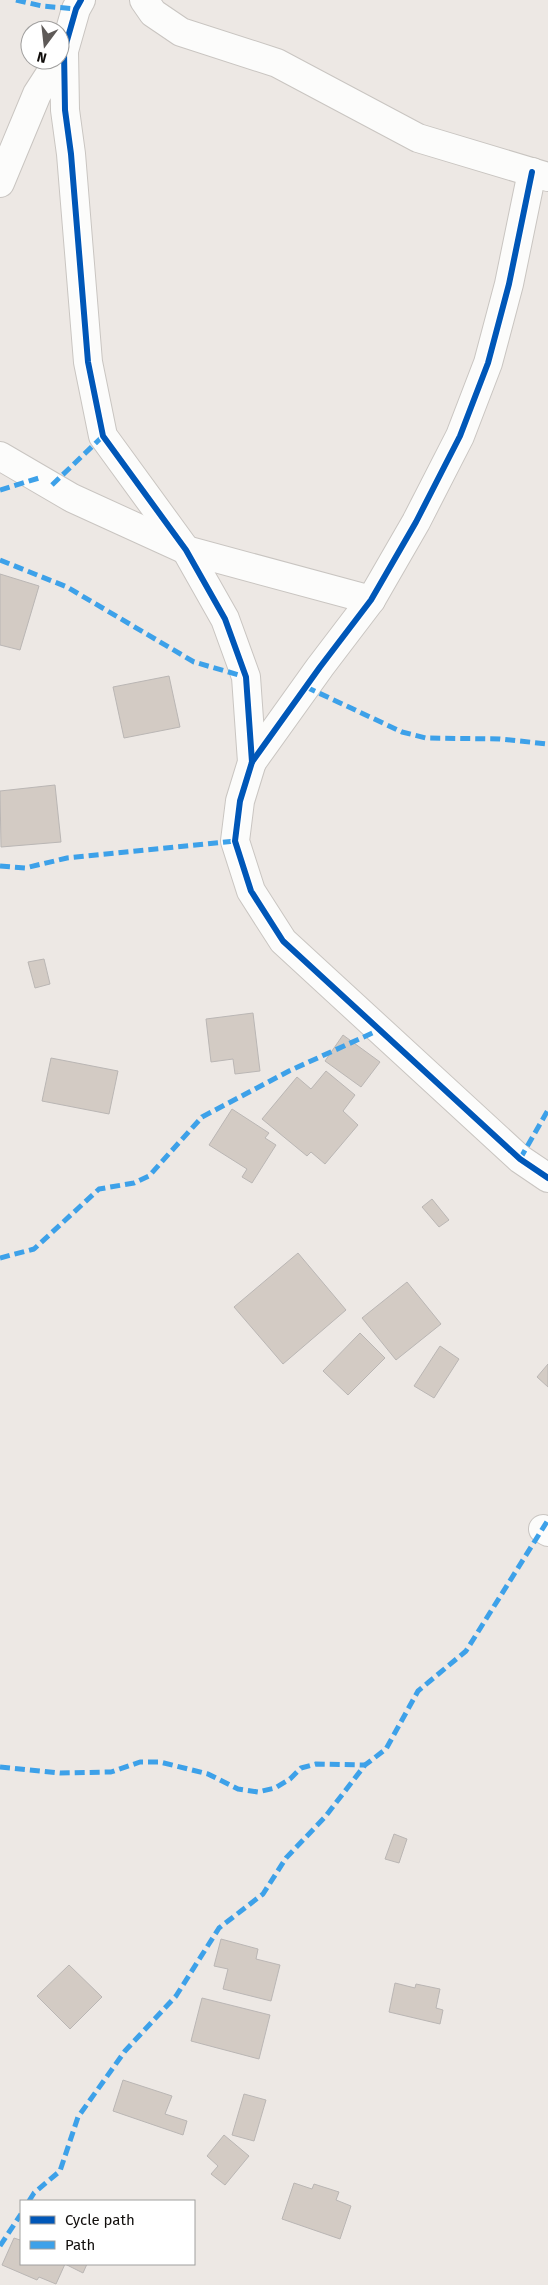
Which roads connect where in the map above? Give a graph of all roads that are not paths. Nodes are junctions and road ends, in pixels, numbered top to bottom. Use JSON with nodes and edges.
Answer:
{"nodes":[{"id":1,"x":81,"y":0,"type":"edge"},
{"id":2,"x":144,"y":0,"type":"edge"},
{"id":3,"x":70,"y":28,"type":"edge"},
{"id":4,"x":52,"y":70,"type":"edge"},
{"id":5,"x":62,"y":70,"type":"edge"},
{"id":6,"x":540,"y":175,"type":"edge"},
{"id":7,"x":0,"y":183,"type":"edge"},
{"id":8,"x":0,"y":456,"type":"edge"},
{"id":9,"x":186,"y":550,"type":"junction"},
{"id":10,"x":371,"y":600,"type":"junction"},
{"id":11,"x":252,"y":762,"type":"junction"},
{"id":12,"x":548,"y":1178,"type":"edge"}],
"edges":[{"from":1,"to":3,"type":"street"},
{"from":2,"to":6,"type":"street"},
{"from":4,"to":7,"type":"street"},
{"from":5,"to":9,"type":"street"},
{"from":6,"to":10,"type":"street"},
{"from":8,"to":9,"type":"street"},
{"from":9,"to":10,"type":"street"},
{"from":9,"to":11,"type":"street"},
{"from":10,"to":11,"type":"street"},
{"from":11,"to":12,"type":"street"}]}
